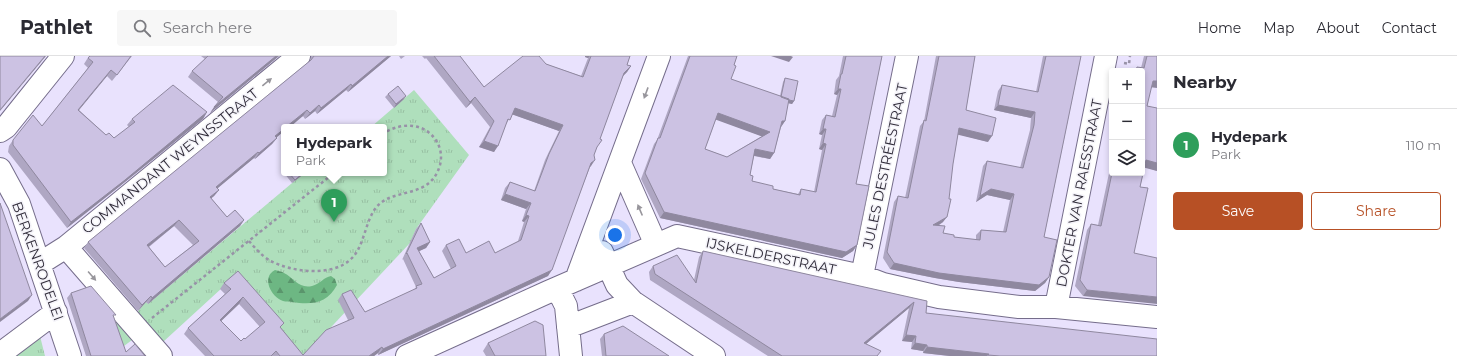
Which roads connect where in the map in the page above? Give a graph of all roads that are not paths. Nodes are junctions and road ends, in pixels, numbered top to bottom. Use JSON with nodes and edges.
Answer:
{"nodes":[{"id":1,"x":63,"y":56,"type":"edge"},
{"id":2,"x":299,"y":56,"type":"edge"},
{"id":3,"x":659,"y":56,"type":"edge"},
{"id":4,"x":907,"y":56,"type":"edge"},
{"id":5,"x":1106,"y":56,"type":"edge"},
{"id":6,"x":0,"y":131,"type":"edge"},
{"id":7,"x":620,"y":163,"type":"junction"},
{"id":8,"x":0,"y":169,"type":"edge"},
{"id":9,"x":594,"y":232,"type":"junction"},
{"id":10,"x":656,"y":245,"type":"junction"},
{"id":11,"x":66,"y":246,"type":"junction"},
{"id":12,"x":39,"y":264,"type":"junction"},
{"id":13,"x":608,"y":266,"type":"junction"},
{"id":14,"x":862,"y":276,"type":"junction"},
{"id":15,"x":567,"y":284,"type":"junction"},
{"id":16,"x":633,"y":302,"type":"junction"},
{"id":17,"x":1056,"y":307,"type":"junction"},
{"id":18,"x":56,"y":312,"type":"junction"},
{"id":19,"x":1157,"y":317,"type":"edge"},
{"id":20,"x":568,"y":327,"type":"junction"},
{"id":21,"x":0,"y":354,"type":"edge"},
{"id":22,"x":70,"y":356,"type":"edge"},
{"id":23,"x":161,"y":356,"type":"edge"},
{"id":24,"x":407,"y":356,"type":"edge"},
{"id":25,"x":571,"y":356,"type":"edge"},
{"id":26,"x":714,"y":356,"type":"edge"}],
"edges":[{"from":1,"to":6,"type":"street"},
{"from":11,"to":2,"type":"street","name":"COMMANDANT WEYNSSTRAAT","one_way":true},
{"from":3,"to":7,"type":"street","one_way":true},
{"from":4,"to":14,"type":"street","name":"JULES DESTRÉESTRAAT"},
{"from":5,"to":17,"type":"street","name":"DOKTER VAN RAESSTRAAT"},
{"from":7,"to":9,"type":"street"},
{"from":10,"to":7,"type":"street","one_way":true},
{"from":8,"to":12,"type":"street","name":"BERKENRODELEI"},
{"from":9,"to":13,"type":"street"},
{"from":9,"to":15,"type":"street"},
{"from":10,"to":13,"type":"street","name":"IJSKELDERSTRAAT"},
{"from":10,"to":14,"type":"street","name":"IJSKELDERSTRAAT"},
{"from":11,"to":12,"type":"street","name":"COMMANDANT WEYNSSTRAAT"},
{"from":11,"to":23,"type":"street","one_way":true},
{"from":12,"to":18,"type":"street","name":"BERKENRODELEI"},
{"from":13,"to":15,"type":"street","name":"IJSKELDERSTRAAT"},
{"from":13,"to":16,"type":"street"},
{"from":14,"to":17,"type":"street","name":"IJSKELDERSTRAAT"},
{"from":15,"to":20,"type":"street"},
{"from":15,"to":24,"type":"street","name":"IJSKELDERSTRAAT"},
{"from":16,"to":20,"type":"street"},
{"from":16,"to":26,"type":"street"},
{"from":17,"to":19,"type":"street","name":"IJSKELDERSTRAAT"},
{"from":18,"to":21,"type":"street"},
{"from":18,"to":22,"type":"street","name":"BERKENRODELEI"},
{"from":20,"to":25,"type":"street"}]}
